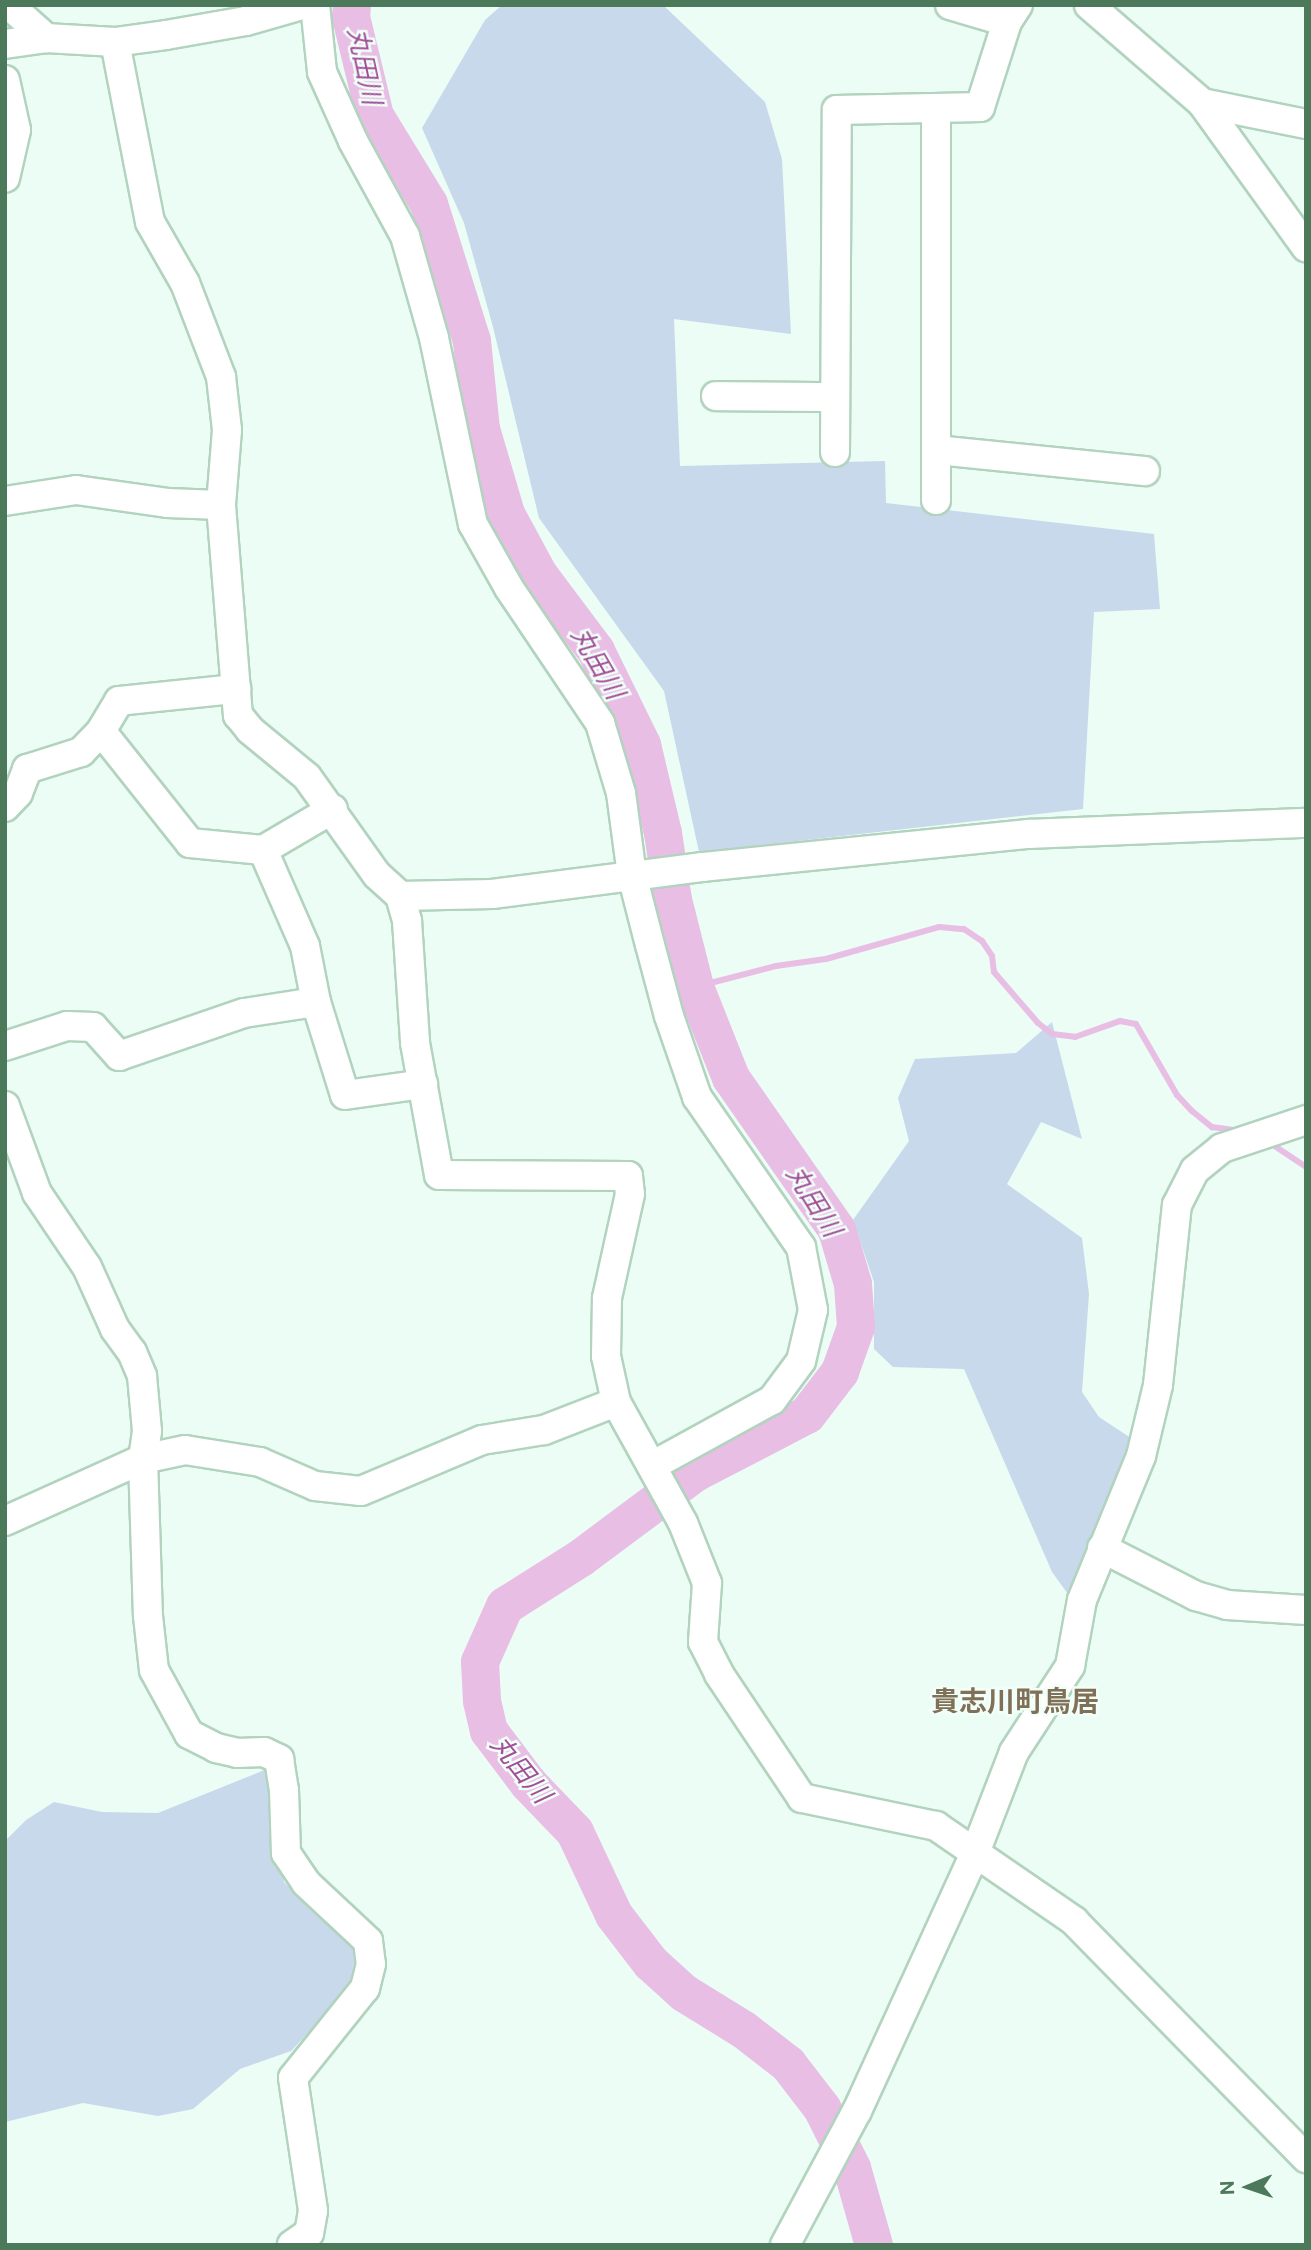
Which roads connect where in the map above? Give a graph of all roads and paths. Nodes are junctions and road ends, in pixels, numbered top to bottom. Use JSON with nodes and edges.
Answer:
{"nodes":[{"id":1,"x":9,"y":5,"type":"edge"},
{"id":2,"x":302,"y":5,"type":"edge"},
{"id":3,"x":315,"y":5,"type":"edge"},
{"id":4,"x":950,"y":5,"type":"edge"},
{"id":5,"x":1088,"y":5,"type":"edge"},
{"id":6,"x":1012,"y":14,"type":"edge"},
{"id":7,"x":46,"y":38,"type":"junction"},
{"id":8,"x":115,"y":41,"type":"junction"},
{"id":9,"x":5,"y":44,"type":"edge"},
{"id":10,"x":5,"y":80,"type":"edge"},
{"id":11,"x":1202,"y":103,"type":"junction"},
{"id":12,"x":936,"y":108,"type":"junction"},
{"id":13,"x":1306,"y":124,"type":"edge"},
{"id":14,"x":5,"y":178,"type":"edge"},
{"id":15,"x":1306,"y":247,"type":"edge"},
{"id":16,"x":716,"y":396,"type":"dead end"},
{"id":17,"x":835,"y":397,"type":"junction"},
{"id":18,"x":937,"y":450,"type":"junction"},
{"id":19,"x":835,"y":452,"type":"dead end"},
{"id":20,"x":1146,"y":471,"type":"dead end"},
{"id":21,"x":6,"y":497,"type":"edge"},
{"id":22,"x":936,"y":500,"type":"dead end"},
{"id":23,"x":221,"y":505,"type":"junction"},
{"id":24,"x":236,"y":689,"type":"junction"},
{"id":25,"x":101,"y":731,"type":"junction"},
{"id":26,"x":5,"y":807,"type":"edge"},
{"id":27,"x":332,"y":809,"type":"junction"},
{"id":28,"x":1306,"y":823,"type":"edge"},
{"id":29,"x":263,"y":850,"type":"junction"},
{"id":30,"x":632,"y":875,"type":"junction"},
{"id":31,"x":400,"y":896,"type":"junction"},
{"id":32,"x":316,"y":1002,"type":"junction"},
{"id":33,"x":5,"y":1046,"type":"edge"},
{"id":34,"x":423,"y":1084,"type":"junction"},
{"id":35,"x":5,"y":1107,"type":"edge"},
{"id":36,"x":1306,"y":1120,"type":"edge"},
{"id":37,"x":616,"y":1402,"type":"junction"},
{"id":38,"x":143,"y":1459,"type":"junction"},
{"id":39,"x":654,"y":1465,"type":"junction"},
{"id":40,"x":5,"y":1521,"type":"edge"},
{"id":41,"x":1102,"y":1548,"type":"junction"},
{"id":42,"x":1306,"y":1610,"type":"edge"},
{"id":43,"x":975,"y":1853,"type":"junction"},
{"id":44,"x":1306,"y":2158,"type":"edge"},
{"id":45,"x":292,"y":2245,"type":"edge"},
{"id":46,"x":785,"y":2245,"type":"edge"}],
"edges":[{"from":1,"to":7,"type":"street"},
{"from":2,"to":8,"type":"street"},
{"from":3,"to":30,"type":"street"},
{"from":4,"to":6,"type":"street"},
{"from":5,"to":11,"type":"street"},
{"from":6,"to":12,"type":"street"},
{"from":7,"to":8,"type":"street"},
{"from":7,"to":9,"type":"street"},
{"from":8,"to":23,"type":"street"},
{"from":10,"to":14,"type":"street"},
{"from":11,"to":13,"type":"street"},
{"from":11,"to":15,"type":"street"},
{"from":12,"to":17,"type":"street"},
{"from":12,"to":18,"type":"street"},
{"from":16,"to":17,"type":"street"},
{"from":17,"to":19,"type":"street"},
{"from":18,"to":20,"type":"street"},
{"from":18,"to":22,"type":"street"},
{"from":21,"to":23,"type":"street"},
{"from":23,"to":24,"type":"street"},
{"from":24,"to":25,"type":"street"},
{"from":24,"to":27,"type":"street"},
{"from":25,"to":26,"type":"street"},
{"from":25,"to":29,"type":"street"},
{"from":27,"to":29,"type":"street"},
{"from":27,"to":31,"type":"street"},
{"from":28,"to":30,"type":"street"},
{"from":29,"to":32,"type":"street"},
{"from":30,"to":31,"type":"street"},
{"from":30,"to":39,"type":"street"},
{"from":31,"to":34,"type":"street"},
{"from":32,"to":33,"type":"street"},
{"from":32,"to":34,"type":"street"},
{"from":34,"to":37,"type":"street"},
{"from":35,"to":38,"type":"street"},
{"from":36,"to":41,"type":"street"},
{"from":37,"to":38,"type":"street"},
{"from":37,"to":39,"type":"street"},
{"from":38,"to":40,"type":"street"},
{"from":38,"to":45,"type":"street"},
{"from":39,"to":43,"type":"street"},
{"from":41,"to":42,"type":"street"},
{"from":41,"to":43,"type":"street"},
{"from":43,"to":44,"type":"street"},
{"from":43,"to":46,"type":"street"}]}
